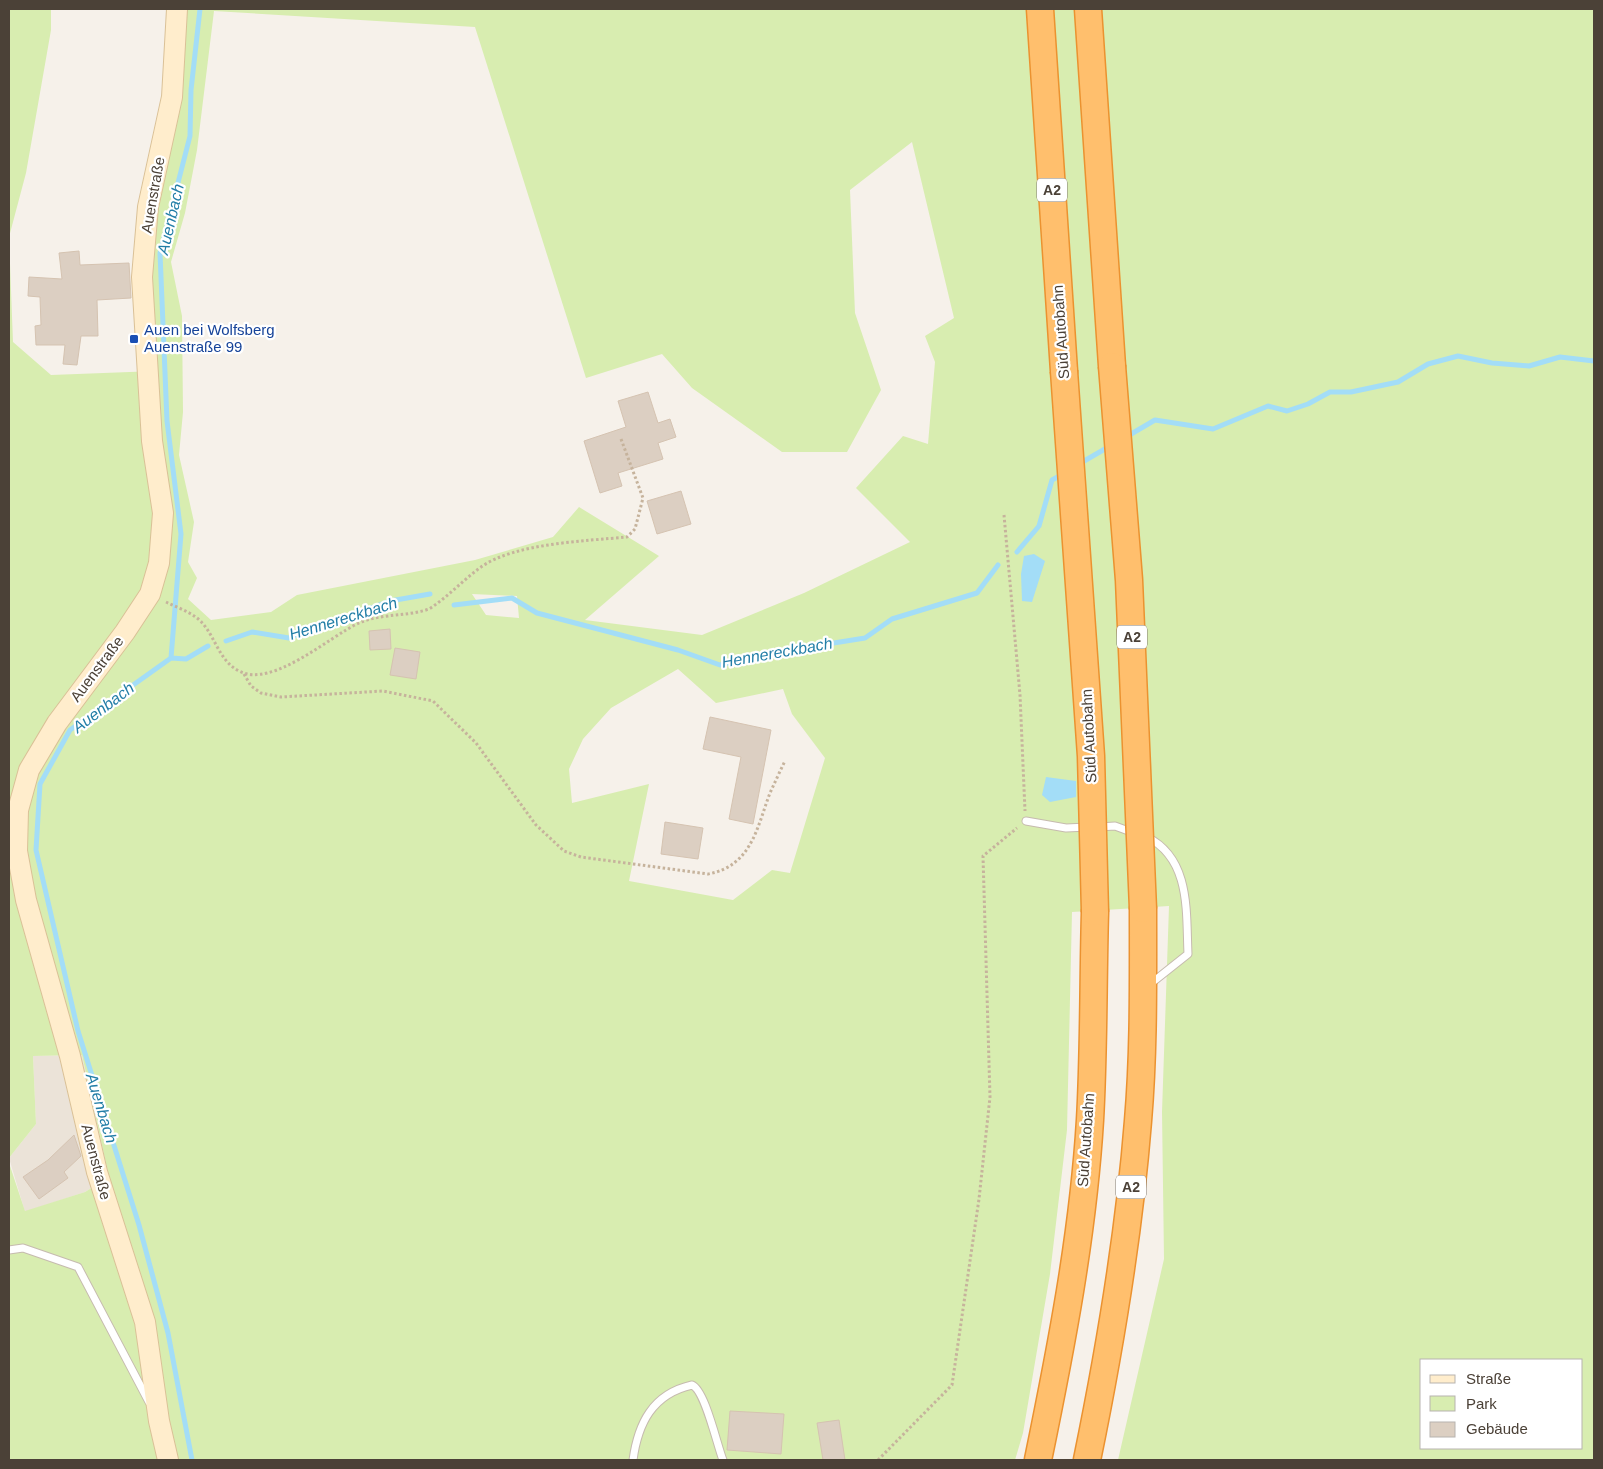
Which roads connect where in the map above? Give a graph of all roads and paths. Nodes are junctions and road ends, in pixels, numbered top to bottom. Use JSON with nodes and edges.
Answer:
{"nodes":[{"id":1,"x":178,"y":9,"type":"edge"},
{"id":2,"x":1040,"y":9,"type":"edge"},
{"id":3,"x":1088,"y":9,"type":"edge"},
{"id":4,"x":621,"y":439,"type":"dead end"},
{"id":5,"x":1004,"y":515,"type":"dead end"},
{"id":6,"x":161,"y":600,"type":"dead end"},
{"id":7,"x":244,"y":674,"type":"junction"},
{"id":8,"x":785,"y":761,"type":"dead end"},
{"id":9,"x":1026,"y":821,"type":"junction"},
{"id":10,"x":1143,"y":990,"type":"junction"},
{"id":11,"x":9,"y":1250,"type":"edge"},
{"id":12,"x":159,"y":1421,"type":"junction"},
{"id":13,"x":168,"y":1460,"type":"edge"},
{"id":14,"x":633,"y":1460,"type":"edge"},
{"id":15,"x":723,"y":1460,"type":"edge"},
{"id":16,"x":878,"y":1460,"type":"edge"},
{"id":17,"x":1038,"y":1460,"type":"edge"},
{"id":18,"x":1087,"y":1460,"type":"edge"}],
"edges":[{"from":1,"to":12,"type":"street","name":"Auenstraße"},
{"from":2,"to":17,"type":"highway","name":"Süd Autobahn","number":"A2","bridge":true},
{"from":3,"to":10,"type":"highway","number":"A2","bridge":true},
{"from":4,"to":7,"type":"path"},
{"from":5,"to":9,"type":"path"},
{"from":6,"to":7,"type":"path"},
{"from":7,"to":8,"type":"path"},
{"from":9,"to":10,"type":"lane"},
{"from":9,"to":16,"type":"path"},
{"from":10,"to":18,"type":"highway","number":"A2"},
{"from":11,"to":12,"type":"lane"},
{"from":12,"to":13,"type":"street","name":"Auenstraße"},
{"from":14,"to":15,"type":"lane"}]}
